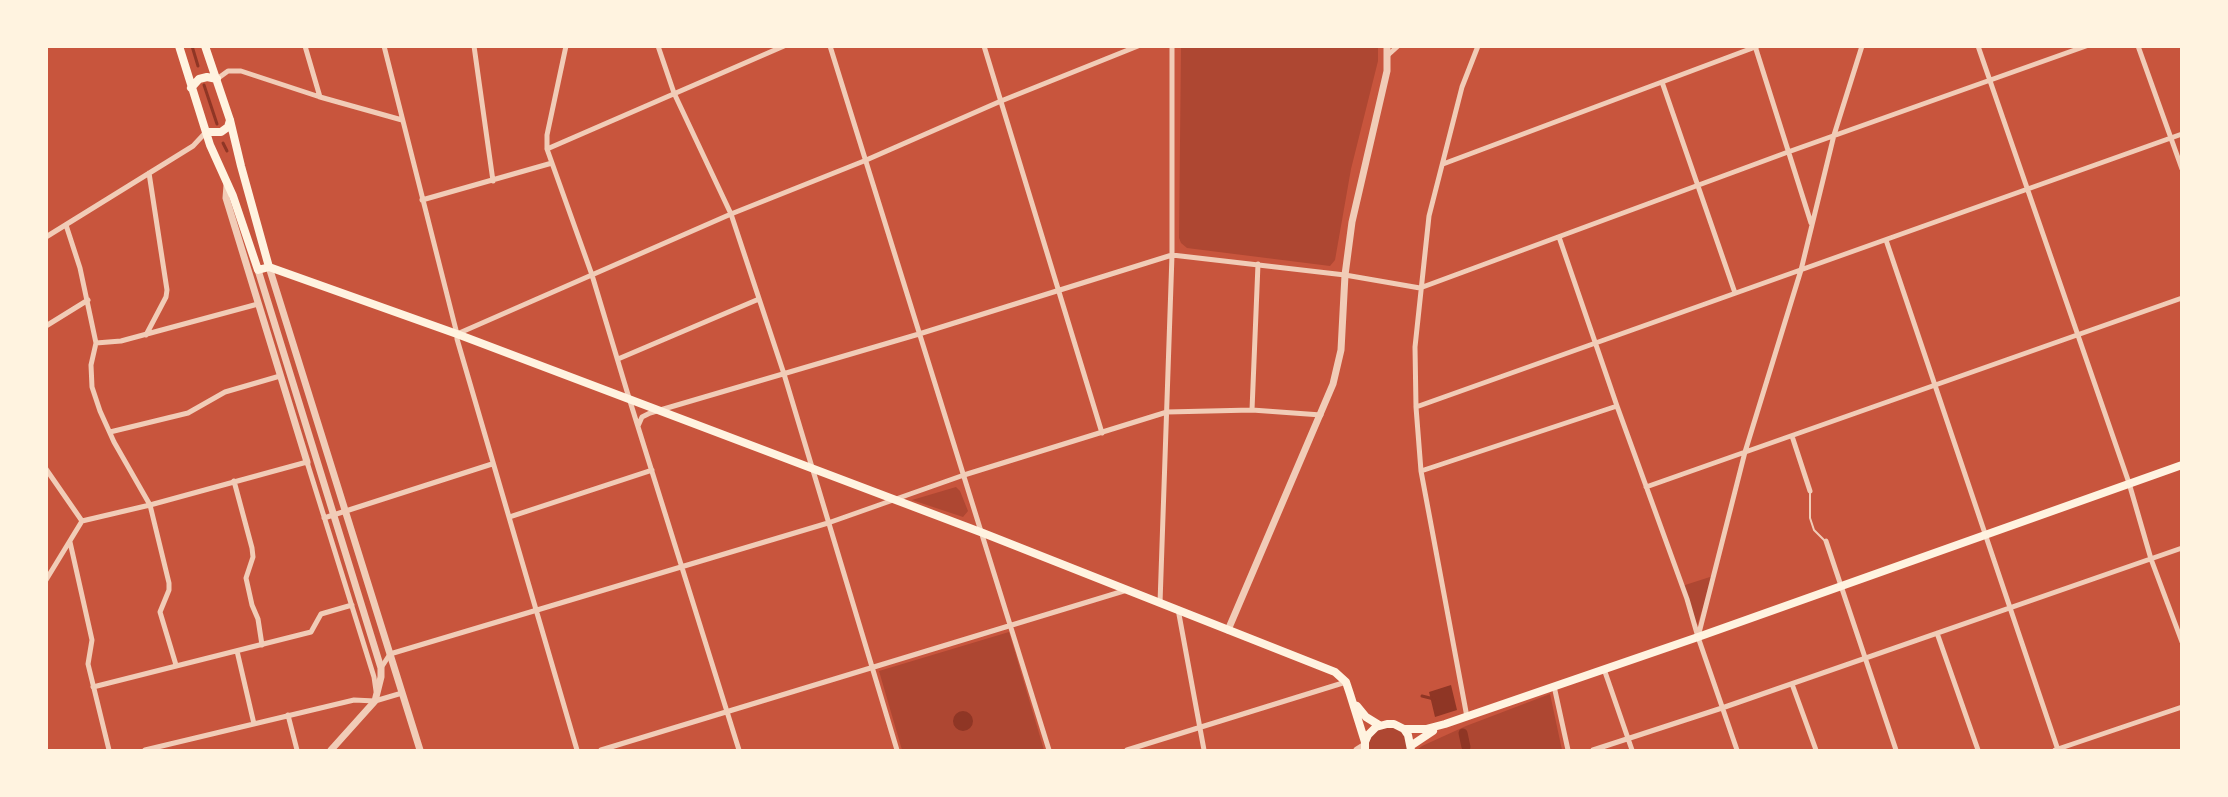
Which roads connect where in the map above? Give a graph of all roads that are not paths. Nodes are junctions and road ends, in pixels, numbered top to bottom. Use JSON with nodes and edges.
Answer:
{"nodes":[{"id":1,"x":179,"y":46,"type":"edge"},
{"id":2,"x":205,"y":46,"type":"edge"},
{"id":3,"x":305,"y":46,"type":"edge"},
{"id":4,"x":384,"y":46,"type":"edge"},
{"id":5,"x":474,"y":46,"type":"edge"},
{"id":6,"x":566,"y":46,"type":"edge"},
{"id":7,"x":658,"y":46,"type":"edge"},
{"id":8,"x":784,"y":46,"type":"edge"},
{"id":9,"x":830,"y":46,"type":"edge"},
{"id":10,"x":984,"y":46,"type":"edge"},
{"id":11,"x":1138,"y":46,"type":"edge"},
{"id":12,"x":1172,"y":46,"type":"edge"},
{"id":13,"x":1398,"y":46,"type":"edge"},
{"id":14,"x":1478,"y":46,"type":"edge"},
{"id":15,"x":1862,"y":46,"type":"edge"},
{"id":16,"x":1978,"y":46,"type":"edge"},
{"id":17,"x":2086,"y":46,"type":"edge"},
{"id":18,"x":2138,"y":46,"type":"edge"},
{"id":19,"x":1756,"y":47,"type":"edge"},
{"id":20,"x":1388,"y":50,"type":"edge"},
{"id":21,"x":217,"y":79,"type":"junction"},
{"id":22,"x":1990,"y":80,"type":"junction"},
{"id":23,"x":1662,"y":82,"type":"junction"},
{"id":24,"x":191,"y":88,"type":"junction"},
{"id":25,"x":674,"y":93,"type":"junction"},
{"id":26,"x":320,"y":97,"type":"junction"},
{"id":27,"x":1000,"y":101,"type":"junction"},
{"id":28,"x":230,"y":120,"type":"junction"},
{"id":29,"x":402,"y":120,"type":"junction"},
{"id":30,"x":206,"y":132,"type":"junction"},
{"id":31,"x":2181,"y":134,"type":"edge"},
{"id":32,"x":1834,"y":135,"type":"junction"},
{"id":33,"x":2171,"y":138,"type":"junction"},
{"id":34,"x":547,"y":149,"type":"junction"},
{"id":35,"x":1788,"y":152,"type":"junction"},
{"id":36,"x":864,"y":161,"type":"junction"},
{"id":37,"x":552,"y":163,"type":"junction"},
{"id":38,"x":1443,"y":164,"type":"junction"},
{"id":39,"x":2181,"y":169,"type":"edge"},
{"id":40,"x":149,"y":172,"type":"junction"},
{"id":41,"x":493,"y":181,"type":"junction"},
{"id":42,"x":227,"y":185,"type":"junction"},
{"id":43,"x":1698,"y":186,"type":"junction"},
{"id":44,"x":2029,"y":189,"type":"junction"},
{"id":45,"x":422,"y":200,"type":"junction"},
{"id":46,"x":731,"y":214,"type":"junction"},
{"id":47,"x":1811,"y":224,"type":"junction"},
{"id":48,"x":66,"y":225,"type":"junction"},
{"id":49,"x":46,"y":237,"type":"edge"},
{"id":50,"x":1559,"y":237,"type":"junction"},
{"id":51,"x":1886,"y":240,"type":"junction"},
{"id":52,"x":1172,"y":255,"type":"junction"},
{"id":53,"x":1258,"y":264,"type":"junction"},
{"id":54,"x":269,"y":267,"type":"junction"},
{"id":55,"x":258,"y":270,"type":"junction"},
{"id":56,"x":1801,"y":270,"type":"junction"},
{"id":57,"x":592,"y":275,"type":"junction"},
{"id":58,"x":1345,"y":275,"type":"junction"},
{"id":59,"x":1420,"y":288,"type":"junction"},
{"id":60,"x":1057,"y":289,"type":"junction"},
{"id":61,"x":1736,"y":293,"type":"junction"},
{"id":62,"x":2181,"y":298,"type":"edge"},
{"id":63,"x":759,"y":299,"type":"junction"},
{"id":64,"x":88,"y":300,"type":"junction"},
{"id":65,"x":258,"y":304,"type":"junction"},
{"id":66,"x":46,"y":326,"type":"edge"},
{"id":67,"x":457,"y":334,"type":"junction"},
{"id":68,"x":919,"y":334,"type":"junction"},
{"id":69,"x":146,"y":335,"type":"junction"},
{"id":70,"x":2078,"y":335,"type":"junction"},
{"id":71,"x":96,"y":343,"type":"junction"},
{"id":72,"x":1595,"y":343,"type":"junction"},
{"id":73,"x":618,"y":359,"type":"junction"},
{"id":74,"x":784,"y":374,"type":"junction"},
{"id":75,"x":280,"y":376,"type":"junction"},
{"id":76,"x":1935,"y":385,"type":"junction"},
{"id":77,"x":629,"y":398,"type":"junction"},
{"id":78,"x":1617,"y":406,"type":"junction"},
{"id":79,"x":1416,"y":407,"type":"junction"},
{"id":80,"x":661,"y":410,"type":"junction"},
{"id":81,"x":1252,"y":410,"type":"junction"},
{"id":82,"x":1167,"y":412,"type":"junction"},
{"id":83,"x":1321,"y":414,"type":"junction"},
{"id":84,"x":638,"y":426,"type":"junction"},
{"id":85,"x":110,"y":432,"type":"junction"},
{"id":86,"x":1102,"y":433,"type":"junction"},
{"id":87,"x":1792,"y":436,"type":"junction"},
{"id":88,"x":1745,"y":452,"type":"junction"},
{"id":89,"x":307,"y":462,"type":"junction"},
{"id":90,"x":492,"y":464,"type":"junction"},
{"id":91,"x":2181,"y":465,"type":"edge"},
{"id":92,"x":46,"y":469,"type":"edge"},
{"id":93,"x":811,"y":469,"type":"junction"},
{"id":94,"x":652,"y":470,"type":"junction"},
{"id":95,"x":1422,"y":471,"type":"junction"},
{"id":96,"x":964,"y":475,"type":"junction"},
{"id":97,"x":234,"y":481,"type":"junction"},
{"id":98,"x":2129,"y":483,"type":"junction"},
{"id":99,"x":1646,"y":487,"type":"junction"},
{"id":100,"x":1810,"y":491,"type":"joint"},
{"id":101,"x":892,"y":500,"type":"junction"},
{"id":102,"x":150,"y":505,"type":"junction"},
{"id":103,"x":344,"y":512,"type":"junction"},
{"id":104,"x":334,"y":515,"type":"junction"},
{"id":105,"x":509,"y":517,"type":"junction"},
{"id":106,"x":324,"y":518,"type":"junction"},
{"id":107,"x":82,"y":521,"type":"junction"},
{"id":108,"x":828,"y":523,"type":"junction"},
{"id":109,"x":983,"y":533,"type":"junction"},
{"id":110,"x":1984,"y":536,"type":"junction"},
{"id":111,"x":1826,"y":541,"type":"joint"},
{"id":112,"x":70,"y":542,"type":"junction"},
{"id":113,"x":2181,"y":548,"type":"edge"},
{"id":114,"x":2151,"y":559,"type":"junction"},
{"id":115,"x":681,"y":567,"type":"junction"},
{"id":116,"x":46,"y":580,"type":"edge"},
{"id":117,"x":1841,"y":586,"type":"junction"},
{"id":118,"x":1127,"y":590,"type":"junction"},
{"id":119,"x":1160,"y":603,"type":"junction"},
{"id":120,"x":352,"y":605,"type":"junction"},
{"id":121,"x":2010,"y":608,"type":"junction"},
{"id":122,"x":1178,"y":609,"type":"junction"},
{"id":123,"x":536,"y":611,"type":"junction"},
{"id":124,"x":1010,"y":624,"type":"junction"},
{"id":125,"x":1228,"y":630,"type":"junction"},
{"id":126,"x":1937,"y":633,"type":"junction"},
{"id":127,"x":1698,"y":637,"type":"junction"},
{"id":128,"x":2181,"y":642,"type":"edge"},
{"id":129,"x":262,"y":645,"type":"junction"},
{"id":130,"x":237,"y":651,"type":"junction"},
{"id":131,"x":390,"y":654,"type":"junction"},
{"id":132,"x":1865,"y":658,"type":"junction"},
{"id":133,"x":176,"y":665,"type":"junction"},
{"id":134,"x":381,"y":668,"type":"junction"},
{"id":135,"x":872,"y":668,"type":"junction"},
{"id":136,"x":1604,"y":669,"type":"junction"},
{"id":137,"x":1346,"y":682,"type":"junction"},
{"id":138,"x":1792,"y":684,"type":"junction"},
{"id":139,"x":1554,"y":686,"type":"junction"},
{"id":140,"x":93,"y":687,"type":"junction"},
{"id":141,"x":402,"y":693,"type":"junction"},
{"id":142,"x":1350,"y":694,"type":"junction"},
{"id":143,"x":375,"y":700,"type":"junction"},
{"id":144,"x":2181,"y":707,"type":"edge"},
{"id":145,"x":1722,"y":708,"type":"junction"},
{"id":146,"x":727,"y":711,"type":"junction"},
{"id":147,"x":288,"y":716,"type":"junction"},
{"id":148,"x":1467,"y":717,"type":"junction"},
{"id":149,"x":254,"y":724,"type":"junction"},
{"id":150,"x":1445,"y":724,"type":"junction"},
{"id":151,"x":1379,"y":725,"type":"junction"},
{"id":152,"x":1198,"y":728,"type":"junction"},
{"id":153,"x":1404,"y":729,"type":"junction"},
{"id":154,"x":1628,"y":739,"type":"junction"},
{"id":155,"x":1365,"y":746,"type":"edge"},
{"id":156,"x":1412,"y":748,"type":"edge"},
{"id":157,"x":109,"y":750,"type":"edge"},
{"id":158,"x":146,"y":750,"type":"edge"},
{"id":159,"x":297,"y":750,"type":"edge"},
{"id":160,"x":331,"y":750,"type":"edge"},
{"id":161,"x":420,"y":750,"type":"edge"},
{"id":162,"x":577,"y":750,"type":"edge"},
{"id":163,"x":601,"y":750,"type":"edge"},
{"id":164,"x":739,"y":750,"type":"edge"},
{"id":165,"x":897,"y":750,"type":"edge"},
{"id":166,"x":1049,"y":750,"type":"edge"},
{"id":167,"x":1127,"y":750,"type":"edge"},
{"id":168,"x":1203,"y":750,"type":"edge"},
{"id":169,"x":1357,"y":750,"type":"edge"},
{"id":170,"x":1568,"y":750,"type":"edge"},
{"id":171,"x":1593,"y":750,"type":"edge"},
{"id":172,"x":1632,"y":750,"type":"edge"},
{"id":173,"x":1737,"y":750,"type":"edge"},
{"id":174,"x":1816,"y":750,"type":"edge"},
{"id":175,"x":1896,"y":750,"type":"edge"},
{"id":176,"x":1978,"y":750,"type":"edge"},
{"id":177,"x":2057,"y":750,"type":"edge"}],
"edges":[{"from":1,"to":24,"type":"main road"},
{"from":2,"to":21,"type":"main road"},
{"from":3,"to":26,"type":"street"},
{"from":4,"to":29,"type":"street"},
{"from":5,"to":41,"type":"street"},
{"from":6,"to":34,"type":"street"},
{"from":7,"to":25,"type":"street"},
{"from":8,"to":25,"type":"street"},
{"from":9,"to":36,"type":"street"},
{"from":10,"to":27,"type":"street"},
{"from":11,"to":27,"type":"street"},
{"from":12,"to":52,"type":"street"},
{"from":13,"to":20,"type":"street"},
{"from":14,"to":38,"type":"street"},
{"from":15,"to":32,"type":"street"},
{"from":16,"to":22,"type":"street"},
{"from":17,"to":22,"type":"street"},
{"from":18,"to":33,"type":"street"},
{"from":19,"to":23,"type":"street"},
{"from":19,"to":35,"type":"street"},
{"from":20,"to":58,"type":"street"},
{"from":21,"to":24,"type":"main road"},
{"from":21,"to":26,"type":"street"},
{"from":21,"to":28,"type":"main road"},
{"from":22,"to":32,"type":"street"},
{"from":22,"to":44,"type":"street"},
{"from":23,"to":38,"type":"street"},
{"from":23,"to":43,"type":"street"},
{"from":24,"to":30,"type":"main road"},
{"from":25,"to":34,"type":"street"},
{"from":25,"to":46,"type":"street"},
{"from":26,"to":29,"type":"street"},
{"from":27,"to":36,"type":"street"},
{"from":27,"to":60,"type":"street"},
{"from":28,"to":30,"type":"main road"},
{"from":28,"to":54,"type":"main road"},
{"from":29,"to":45,"type":"street"},
{"from":30,"to":40,"type":"street"},
{"from":30,"to":42,"type":"main road"},
{"from":31,"to":33,"type":"street"},
{"from":32,"to":35,"type":"street"},
{"from":32,"to":47,"type":"street"},
{"from":33,"to":39,"type":"street"},
{"from":33,"to":44,"type":"street"},
{"from":34,"to":37,"type":"street"},
{"from":35,"to":43,"type":"street"},
{"from":35,"to":47,"type":"street"},
{"from":36,"to":46,"type":"street"},
{"from":36,"to":68,"type":"street"},
{"from":37,"to":41,"type":"street"},
{"from":37,"to":57,"type":"street"},
{"from":38,"to":59,"type":"street"},
{"from":40,"to":48,"type":"street"},
{"from":40,"to":69,"type":"street"},
{"from":41,"to":45,"type":"street"},
{"from":42,"to":55,"type":"main road"},
{"from":42,"to":65,"type":"street"},
{"from":43,"to":50,"type":"street"},
{"from":43,"to":61,"type":"street"},
{"from":44,"to":51,"type":"street"},
{"from":44,"to":70,"type":"street"},
{"from":45,"to":67,"type":"street"},
{"from":46,"to":57,"type":"street"},
{"from":46,"to":63,"type":"street"},
{"from":47,"to":56,"type":"street"},
{"from":48,"to":49,"type":"street"},
{"from":48,"to":64,"type":"street"},
{"from":50,"to":59,"type":"street"},
{"from":50,"to":72,"type":"street"},
{"from":51,"to":56,"type":"street"},
{"from":51,"to":76,"type":"street"},
{"from":52,"to":53,"type":"street"},
{"from":52,"to":60,"type":"street"},
{"from":52,"to":82,"type":"street"},
{"from":53,"to":58,"type":"street"},
{"from":53,"to":81,"type":"street"},
{"from":54,"to":55,"type":"main road"},
{"from":54,"to":67,"type":"main road"},
{"from":54,"to":103,"type":"street"},
{"from":55,"to":104,"type":"street"},
{"from":56,"to":61,"type":"street"},
{"from":56,"to":88,"type":"street"},
{"from":57,"to":67,"type":"street"},
{"from":57,"to":73,"type":"street"},
{"from":58,"to":59,"type":"street"},
{"from":58,"to":83,"type":"street"},
{"from":59,"to":79,"type":"street"},
{"from":60,"to":68,"type":"street"},
{"from":60,"to":86,"type":"street"},
{"from":61,"to":72,"type":"street"},
{"from":62,"to":70,"type":"street"},
{"from":63,"to":73,"type":"street"},
{"from":63,"to":74,"type":"street"},
{"from":64,"to":66,"type":"street"},
{"from":64,"to":71,"type":"street"},
{"from":65,"to":69,"type":"street"},
{"from":65,"to":75,"type":"street"},
{"from":67,"to":77,"type":"main road"},
{"from":67,"to":90,"type":"street"},
{"from":68,"to":74,"type":"street"},
{"from":68,"to":96,"type":"street"},
{"from":69,"to":71,"type":"street"},
{"from":70,"to":76,"type":"street"},
{"from":70,"to":98,"type":"street"},
{"from":71,"to":85,"type":"street"},
{"from":72,"to":78,"type":"street"},
{"from":72,"to":79,"type":"street"},
{"from":73,"to":77,"type":"street"},
{"from":74,"to":80,"type":"street"},
{"from":74,"to":93,"type":"street"},
{"from":75,"to":85,"type":"street"},
{"from":75,"to":89,"type":"street"},
{"from":76,"to":87,"type":"street"},
{"from":76,"to":110,"type":"street"},
{"from":77,"to":80,"type":"main road"},
{"from":77,"to":84,"type":"street"},
{"from":78,"to":95,"type":"street"},
{"from":78,"to":99,"type":"street"},
{"from":79,"to":95,"type":"street"},
{"from":80,"to":84,"type":"street"},
{"from":80,"to":93,"type":"main road"},
{"from":81,"to":82,"type":"street"},
{"from":81,"to":83,"type":"street"},
{"from":82,"to":86,"type":"street"},
{"from":82,"to":119,"type":"street"},
{"from":83,"to":125,"type":"street"},
{"from":84,"to":94,"type":"street"},
{"from":85,"to":102,"type":"street"},
{"from":86,"to":96,"type":"street"},
{"from":87,"to":88,"type":"street"},
{"from":87,"to":100,"type":"street"},
{"from":88,"to":99,"type":"street"},
{"from":88,"to":127,"type":"street"},
{"from":89,"to":97,"type":"street"},
{"from":89,"to":106,"type":"street"},
{"from":90,"to":103,"type":"street"},
{"from":90,"to":105,"type":"street"},
{"from":91,"to":98,"type":"main road"},
{"from":92,"to":107,"type":"street"},
{"from":93,"to":101,"type":"main road"},
{"from":93,"to":108,"type":"street"},
{"from":94,"to":105,"type":"street"},
{"from":94,"to":115,"type":"street"},
{"from":95,"to":148,"type":"street"},
{"from":96,"to":101,"type":"street"},
{"from":96,"to":109,"type":"street"},
{"from":97,"to":102,"type":"street"},
{"from":97,"to":129,"type":"street"},
{"from":98,"to":110,"type":"main road"},
{"from":98,"to":114,"type":"street"},
{"from":99,"to":127,"type":"street"},
{"from":100,"to":111,"type":"lane"},
{"from":101,"to":108,"type":"street"},
{"from":101,"to":109,"type":"main road"},
{"from":102,"to":107,"type":"street"},
{"from":102,"to":133,"type":"street"},
{"from":103,"to":104,"type":"street"},
{"from":103,"to":131,"type":"street"},
{"from":104,"to":106,"type":"street"},
{"from":104,"to":134,"type":"street"},
{"from":105,"to":123,"type":"street"},
{"from":106,"to":120,"type":"street"},
{"from":107,"to":112,"type":"street"},
{"from":108,"to":115,"type":"street"},
{"from":108,"to":135,"type":"street"},
{"from":109,"to":118,"type":"main road"},
{"from":109,"to":124,"type":"street"},
{"from":110,"to":117,"type":"main road"},
{"from":110,"to":121,"type":"street"},
{"from":111,"to":117,"type":"street"},
{"from":112,"to":116,"type":"street"},
{"from":112,"to":140,"type":"street"},
{"from":113,"to":114,"type":"street"},
{"from":114,"to":121,"type":"street"},
{"from":114,"to":128,"type":"street"},
{"from":115,"to":123,"type":"street"},
{"from":115,"to":146,"type":"street"},
{"from":117,"to":127,"type":"main road"},
{"from":117,"to":132,"type":"street"},
{"from":118,"to":119,"type":"main road"},
{"from":118,"to":124,"type":"street"},
{"from":119,"to":122,"type":"main road"},
{"from":120,"to":129,"type":"street"},
{"from":120,"to":143,"type":"street"},
{"from":121,"to":126,"type":"street"},
{"from":121,"to":177,"type":"street"},
{"from":122,"to":125,"type":"main road"},
{"from":122,"to":152,"type":"street"},
{"from":123,"to":131,"type":"street"},
{"from":123,"to":162,"type":"street"},
{"from":124,"to":135,"type":"street"},
{"from":124,"to":166,"type":"street"},
{"from":125,"to":137,"type":"main road"},
{"from":126,"to":132,"type":"street"},
{"from":126,"to":176,"type":"street"},
{"from":127,"to":136,"type":"main road"},
{"from":127,"to":145,"type":"street"},
{"from":129,"to":130,"type":"street"},
{"from":130,"to":133,"type":"street"},
{"from":130,"to":149,"type":"street"},
{"from":131,"to":134,"type":"street"},
{"from":131,"to":141,"type":"street"},
{"from":132,"to":138,"type":"street"},
{"from":132,"to":175,"type":"street"},
{"from":133,"to":140,"type":"street"},
{"from":134,"to":143,"type":"street"},
{"from":135,"to":146,"type":"street"},
{"from":135,"to":165,"type":"street"},
{"from":136,"to":139,"type":"main road"},
{"from":136,"to":154,"type":"street"},
{"from":137,"to":142,"type":"main road"},
{"from":137,"to":152,"type":"street"},
{"from":138,"to":145,"type":"street"},
{"from":138,"to":174,"type":"street"},
{"from":139,"to":148,"type":"main road"},
{"from":139,"to":170,"type":"street"},
{"from":140,"to":157,"type":"street"},
{"from":141,"to":143,"type":"street"},
{"from":141,"to":161,"type":"street"},
{"from":142,"to":151,"type":"main road"},
{"from":142,"to":155,"type":"main road"},
{"from":143,"to":147,"type":"street"},
{"from":143,"to":160,"type":"street"},
{"from":144,"to":177,"type":"street"},
{"from":145,"to":154,"type":"street"},
{"from":145,"to":173,"type":"street"},
{"from":146,"to":163,"type":"street"},
{"from":146,"to":164,"type":"street"},
{"from":147,"to":149,"type":"street"},
{"from":147,"to":159,"type":"street"},
{"from":148,"to":150,"type":"main road"},
{"from":149,"to":158,"type":"street"},
{"from":150,"to":153,"type":"main road"},
{"from":150,"to":156,"type":"main road"},
{"from":151,"to":153,"type":"main road"},
{"from":151,"to":155,"type":"main road"},
{"from":152,"to":167,"type":"street"},
{"from":152,"to":168,"type":"street"},
{"from":153,"to":156,"type":"main road"},
{"from":154,"to":171,"type":"street"},
{"from":154,"to":172,"type":"street"},
{"from":155,"to":169,"type":"street"}]}
